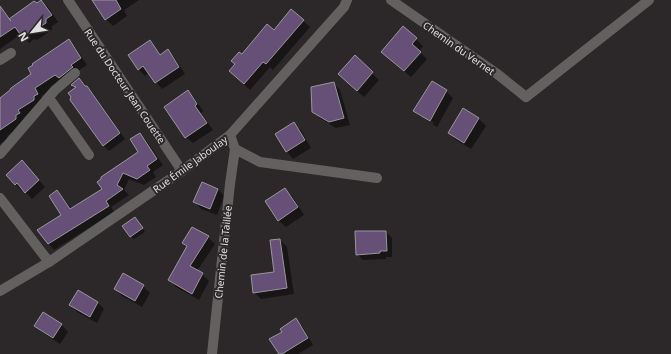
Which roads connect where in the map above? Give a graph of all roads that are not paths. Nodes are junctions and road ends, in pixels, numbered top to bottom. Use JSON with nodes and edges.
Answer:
{"nodes":[{"id":1,"x":68,"y":0,"type":"edge"},
{"id":2,"x":347,"y":0,"type":"edge"},
{"id":3,"x":391,"y":0,"type":"edge"},
{"id":4,"x":649,"y":0,"type":"edge"},
{"id":5,"x":11,"y":53,"type":"dead end"},
{"id":6,"x":0,"y":60,"type":"edge"},
{"id":7,"x":75,"y":73,"type":"dead end"},
{"id":8,"x":49,"y":98,"type":"junction"},
{"id":9,"x":230,"y":135,"type":"junction"},
{"id":10,"x":235,"y":149,"type":"junction"},
{"id":11,"x":0,"y":154,"type":"edge"},
{"id":12,"x":89,"y":155,"type":"dead end"},
{"id":13,"x":182,"y":171,"type":"junction"},
{"id":14,"x":377,"y":178,"type":"dead end"},
{"id":15,"x":0,"y":198,"type":"edge"},
{"id":16,"x":49,"y":262,"type":"junction"},
{"id":17,"x":0,"y":291,"type":"edge"},
{"id":18,"x":212,"y":354,"type":"edge"}],
"edges":[{"from":1,"to":13,"type":"street","name":"Rue du Docteur Jean Couette"},
{"from":2,"to":9,"type":"street","name":"Rue Émile Jaboulay"},
{"from":3,"to":4,"type":"street","name":"Chemin du Vernet"},
{"from":5,"to":6,"type":"street"},
{"from":7,"to":8,"type":"street"},
{"from":8,"to":11,"type":"street"},
{"from":8,"to":12,"type":"street"},
{"from":9,"to":10,"type":"street","name":"Chemin de la Taillée"},
{"from":9,"to":13,"type":"street","name":"Rue Émile Jaboulay"},
{"from":10,"to":14,"type":"street"},
{"from":10,"to":18,"type":"street","name":"Chemin de la Taillée"},
{"from":13,"to":16,"type":"street","name":"Rue Émile Jaboulay"},
{"from":15,"to":16,"type":"street"},
{"from":16,"to":17,"type":"street","name":"Rue Émile Jaboulay"}]}
